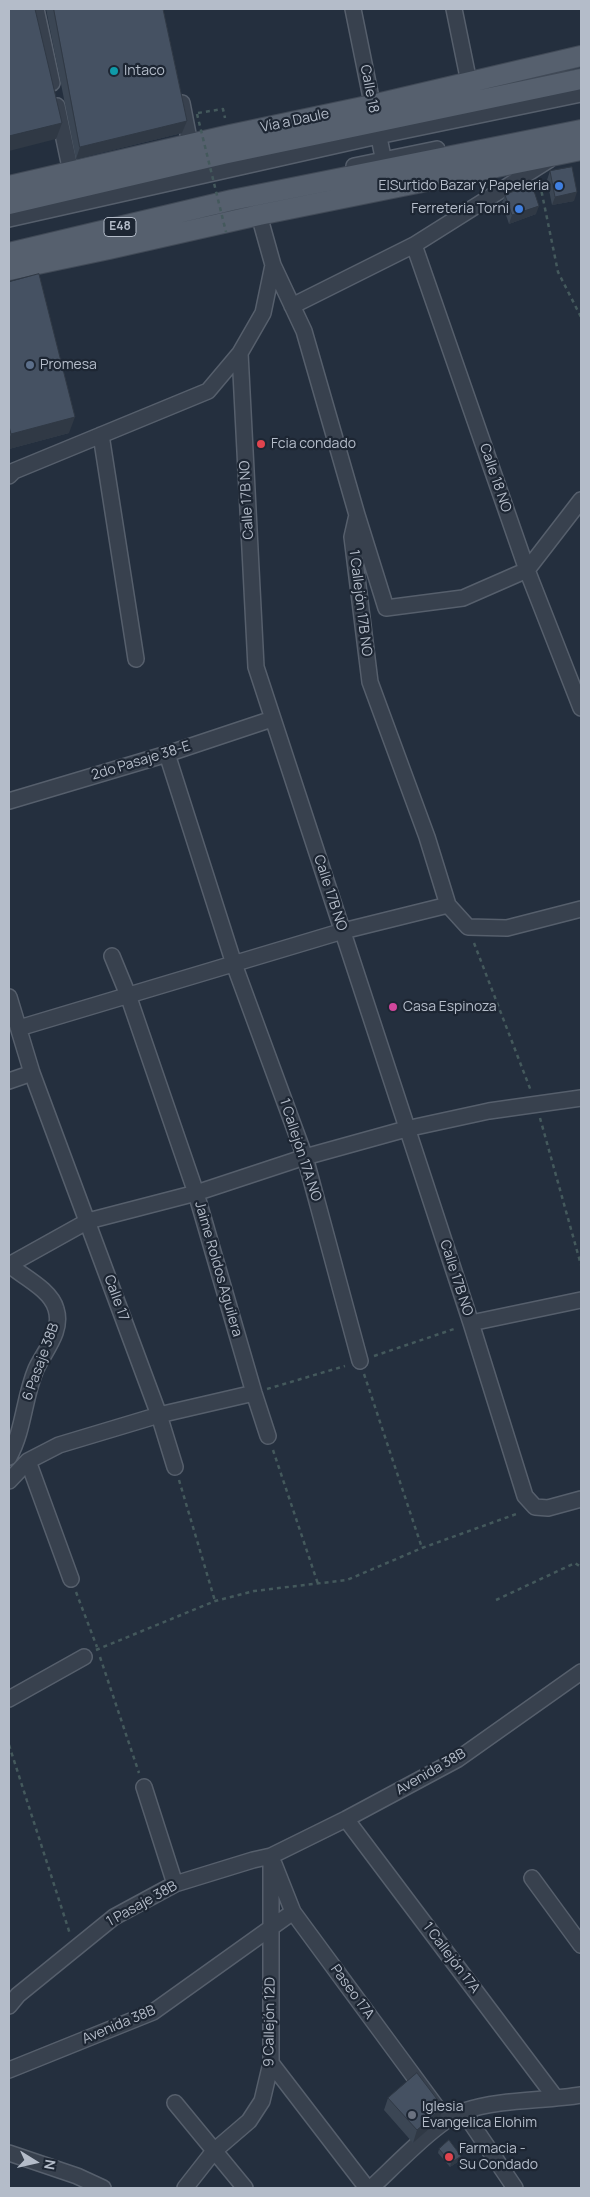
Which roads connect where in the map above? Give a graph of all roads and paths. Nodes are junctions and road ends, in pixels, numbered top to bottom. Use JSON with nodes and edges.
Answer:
{"nodes":[{"id":1,"x":36,"y":9,"type":"edge"},
{"id":2,"x":353,"y":9,"type":"edge"},
{"id":3,"x":454,"y":9,"type":"edge"},
{"id":4,"x":581,"y":56,"type":"edge"},
{"id":5,"x":549,"y":63,"type":"junction"},
{"id":6,"x":581,"y":79,"type":"edge"},
{"id":7,"x":179,"y":87,"type":"edge"},
{"id":8,"x":471,"y":91,"type":"junction"},
{"id":9,"x":515,"y":91,"type":"junction"},
{"id":10,"x":581,"y":94,"type":"edge"},
{"id":11,"x":223,"y":109,"type":"dead end"},
{"id":12,"x":375,"y":121,"type":"junction"},
{"id":13,"x":581,"y":121,"type":"edge"},
{"id":14,"x":581,"y":130,"type":"edge"},
{"id":15,"x":190,"y":144,"type":"junction"},
{"id":16,"x":581,"y":150,"type":"edge"},
{"id":17,"x":559,"y":154,"type":"junction"},
{"id":18,"x":384,"y":164,"type":"junction"},
{"id":19,"x":537,"y":168,"type":"junction"},
{"id":20,"x":72,"y":172,"type":"junction"},
{"id":21,"x":9,"y":186,"type":"edge"},
{"id":22,"x":9,"y":204,"type":"edge"},
{"id":23,"x":259,"y":214,"type":"junction"},
{"id":24,"x":9,"y":219,"type":"edge"},
{"id":25,"x":226,"y":232,"type":"dead end"},
{"id":26,"x":9,"y":245,"type":"edge"},
{"id":27,"x":414,"y":245,"type":"junction"},
{"id":28,"x":9,"y":253,"type":"edge"},
{"id":29,"x":274,"y":265,"type":"junction"},
{"id":30,"x":9,"y":270,"type":"edge"},
{"id":31,"x":292,"y":306,"type":"junction"},
{"id":32,"x":581,"y":317,"type":"edge"},
{"id":33,"x":240,"y":353,"type":"junction"},
{"id":34,"x":101,"y":435,"type":"junction"},
{"id":35,"x":9,"y":476,"type":"edge"},
{"id":36,"x":581,"y":500,"type":"edge"},
{"id":37,"x":357,"y":515,"type":"junction"},
{"id":38,"x":527,"y":570,"type":"junction"},
{"id":39,"x":136,"y":660,"type":"dead end"},
{"id":40,"x":581,"y":708,"type":"edge"},
{"id":41,"x":272,"y":719,"type":"junction"},
{"id":42,"x":167,"y":754,"type":"junction"},
{"id":43,"x":9,"y":801,"type":"edge"},
{"id":44,"x":448,"y":904,"type":"junction"},
{"id":45,"x":581,"y":909,"type":"edge"},
{"id":46,"x":343,"y":931,"type":"junction"},
{"id":47,"x":112,"y":956,"type":"dead end"},
{"id":48,"x":234,"y":964,"type":"junction"},
{"id":49,"x":128,"y":995,"type":"junction"},
{"id":50,"x":9,"y":997,"type":"edge"},
{"id":51,"x":19,"y":1028,"type":"junction"},
{"id":52,"x":32,"y":1073,"type":"junction"},
{"id":53,"x":9,"y":1081,"type":"edge"},
{"id":54,"x":581,"y":1098,"type":"edge"},
{"id":55,"x":406,"y":1129,"type":"junction"},
{"id":56,"x":305,"y":1157,"type":"junction"},
{"id":57,"x":196,"y":1193,"type":"junction"},
{"id":58,"x":88,"y":1221,"type":"junction"},
{"id":59,"x":9,"y":1265,"type":"edge"},
{"id":60,"x":581,"y":1300,"type":"edge"},
{"id":61,"x":471,"y":1323,"type":"junction"},
{"id":62,"x":360,"y":1361,"type":"joint"},
{"id":63,"x":254,"y":1393,"type":"junction"},
{"id":64,"x":159,"y":1415,"type":"junction"},
{"id":65,"x":268,"y":1436,"type":"joint"},
{"id":66,"x":9,"y":1457,"type":"edge"},
{"id":67,"x":28,"y":1461,"type":"junction"},
{"id":68,"x":175,"y":1467,"type":"joint"},
{"id":69,"x":9,"y":1481,"type":"edge"},
{"id":70,"x":581,"y":1499,"type":"edge"},
{"id":71,"x":535,"y":1507,"type":"junction"},
{"id":72,"x":422,"y":1548,"type":"junction"},
{"id":73,"x":581,"y":1567,"type":"edge"},
{"id":74,"x":71,"y":1579,"type":"joint"},
{"id":75,"x":318,"y":1584,"type":"junction"},
{"id":76,"x":496,"y":1600,"type":"dead end"},
{"id":77,"x":214,"y":1601,"type":"junction"},
{"id":78,"x":91,"y":1653,"type":"junction"},
{"id":79,"x":581,"y":1672,"type":"edge"},
{"id":80,"x":9,"y":1699,"type":"edge"},
{"id":81,"x":9,"y":1745,"type":"edge"},
{"id":82,"x":144,"y":1787,"type":"joint"},
{"id":83,"x":346,"y":1819,"type":"junction"},
{"id":84,"x":271,"y":1856,"type":"junction"},
{"id":85,"x":532,"y":1878,"type":"dead end"},
{"id":86,"x":175,"y":1884,"type":"junction"},
{"id":87,"x":294,"y":1912,"type":"junction"},
{"id":88,"x":271,"y":1926,"type":"junction"},
{"id":89,"x":581,"y":1945,"type":"edge"},
{"id":90,"x":75,"y":1949,"type":"junction"},
{"id":91,"x":9,"y":2006,"type":"edge"},
{"id":92,"x":271,"y":2063,"type":"junction"},
{"id":93,"x":9,"y":2070,"type":"edge"},
{"id":94,"x":555,"y":2097,"type":"junction"},
{"id":95,"x":580,"y":2098,"type":"edge"},
{"id":96,"x":174,"y":2103,"type":"dead end"},
{"id":97,"x":464,"y":2111,"type":"junction"},
{"id":98,"x":446,"y":2120,"type":"junction"},
{"id":99,"x":214,"y":2151,"type":"junction"},
{"id":100,"x":9,"y":2153,"type":"edge"},
{"id":101,"x":102,"y":2188,"type":"edge"},
{"id":102,"x":185,"y":2188,"type":"edge"},
{"id":103,"x":245,"y":2188,"type":"edge"},
{"id":104,"x":369,"y":2188,"type":"edge"},
{"id":105,"x":515,"y":2188,"type":"edge"}],
"edges":[{"from":1,"to":20,"type":"street"},
{"from":2,"to":12,"type":"street","name":"Calle 18"},
{"from":3,"to":8,"type":"street"},
{"from":4,"to":5,"type":"main road","name":"Vía a Daule"},
{"from":5,"to":8,"type":"main road","name":"Vía a Daule"},
{"from":5,"to":9,"type":"main road"},
{"from":6,"to":9,"type":"main road","name":"Vía a Daule"},
{"from":7,"to":15,"type":"street"},
{"from":8,"to":9,"type":"main road","name":"Vía a Daule"},
{"from":8,"to":12,"type":"main road","name":"Vía a Daule"},
{"from":10,"to":12,"type":"street","name":"Vía a Daule"},
{"from":11,"to":25,"type":"path","bridge":true},
{"from":12,"to":15,"type":"main road","name":"Vía a Daule"},
{"from":12,"to":18,"type":"street","name":"Calle 18"},
{"from":12,"to":22,"type":"main road","name":"Vía a Daule"},
{"from":12,"to":24,"type":"street","name":"Vía a Daule"},
{"from":13,"to":18,"type":"street"},
{"from":14,"to":18,"type":"main road","number":"E48"},
{"from":15,"to":20,"type":"main road","name":"Vía a Daule"},
{"from":16,"to":17,"type":"main road","number":"E48"},
{"from":17,"to":19,"type":"street"},
{"from":17,"to":23,"type":"main road","number":"E48"},
{"from":18,"to":26,"type":"street"},
{"from":18,"to":28,"type":"main road","number":"E48"},
{"from":19,"to":27,"type":"street"},
{"from":19,"to":32,"type":"path"},
{"from":20,"to":21,"type":"main road","name":"Vía a Daule"},
{"from":23,"to":29,"type":"street","name":"1 Callejón 17B NO"},
{"from":23,"to":30,"type":"main road","number":"E48"},
{"from":27,"to":31,"type":"street"},
{"from":27,"to":38,"type":"street","name":"Calle 18 NO"},
{"from":29,"to":31,"type":"street","name":"1 Callejón 17B NO"},
{"from":29,"to":33,"type":"street"},
{"from":31,"to":37,"type":"street","name":"1 Callejón 17B NO"},
{"from":33,"to":34,"type":"street"},
{"from":33,"to":41,"type":"street","name":"Calle 17B NO"},
{"from":34,"to":35,"type":"street"},
{"from":34,"to":39,"type":"street"},
{"from":36,"to":38,"type":"street"},
{"from":37,"to":38,"type":"street"},
{"from":37,"to":44,"type":"street","name":"1 Callejón 17B NO"},
{"from":38,"to":40,"type":"street","name":"Calle 18 NO"},
{"from":41,"to":42,"type":"street","name":"2do Pasaje 38-E"},
{"from":41,"to":46,"type":"street","name":"Calle 17B NO"},
{"from":42,"to":43,"type":"street","name":"2do Pasaje 38-E"},
{"from":42,"to":48,"type":"street","name":"1 Callejón 17A NO"},
{"from":44,"to":45,"type":"street","name":"1 Callejón 17B NO"},
{"from":44,"to":46,"type":"street"},
{"from":46,"to":48,"type":"street"},
{"from":46,"to":55,"type":"street","name":"Calle 17B NO"},
{"from":47,"to":49,"type":"street","name":"Jaime Roldos Aguilera"},
{"from":48,"to":49,"type":"street"},
{"from":48,"to":56,"type":"street","name":"1 Callejón 17A NO"},
{"from":49,"to":51,"type":"street"},
{"from":49,"to":57,"type":"street","name":"Jaime Roldos Aguilera"},
{"from":50,"to":51,"type":"street","name":"Calle 17"},
{"from":51,"to":52,"type":"street","name":"Calle 17"},
{"from":52,"to":53,"type":"street"},
{"from":52,"to":58,"type":"street","name":"Calle 17"},
{"from":54,"to":55,"type":"street"},
{"from":55,"to":56,"type":"street"},
{"from":55,"to":61,"type":"street","name":"Calle 17B NO"},
{"from":56,"to":57,"type":"street"},
{"from":56,"to":62,"type":"street","name":"1 Callejón 17A NO"},
{"from":57,"to":58,"type":"street"},
{"from":57,"to":63,"type":"street","name":"Jaime Roldos Aguilera"},
{"from":58,"to":59,"type":"street"},
{"from":58,"to":64,"type":"street","name":"Calle 17"},
{"from":59,"to":66,"type":"street","name":"6 Pasaje 38B"},
{"from":60,"to":61,"type":"street"},
{"from":61,"to":71,"type":"street","name":"Calle 17B NO"},
{"from":62,"to":72,"type":"path"},
{"from":63,"to":64,"type":"street"},
{"from":63,"to":65,"type":"street","name":"Jaime Roldos Aguilera"},
{"from":64,"to":67,"type":"street"},
{"from":64,"to":68,"type":"street","name":"Calle 17"},
{"from":65,"to":75,"type":"path"},
{"from":67,"to":69,"type":"street"},
{"from":67,"to":74,"type":"street"},
{"from":68,"to":77,"type":"path"},
{"from":70,"to":71,"type":"street"},
{"from":71,"to":72,"type":"path"},
{"from":72,"to":75,"type":"path"},
{"from":73,"to":76,"type":"path"},
{"from":74,"to":78,"type":"path"},
{"from":75,"to":77,"type":"path"},
{"from":77,"to":78,"type":"path"},
{"from":78,"to":80,"type":"street"},
{"from":78,"to":82,"type":"path"},
{"from":79,"to":83,"type":"street","name":"Avenida 38B"},
{"from":81,"to":90,"type":"path"},
{"from":82,"to":86,"type":"street"},
{"from":83,"to":84,"type":"street","name":"Avenida 38B"},
{"from":83,"to":94,"type":"street","name":"1 Callejón 17A"},
{"from":84,"to":86,"type":"street","name":"1 Pasaje 38B"},
{"from":84,"to":87,"type":"street","name":"Paseo 17A"},
{"from":84,"to":88,"type":"street","name":"9 Callejón 12D"},
{"from":85,"to":89,"type":"street"},
{"from":86,"to":90,"type":"street","name":"1 Pasaje 38B"},
{"from":87,"to":88,"type":"street","name":"Avenida 38B"},
{"from":87,"to":98,"type":"street","name":"Paseo 17A"},
{"from":88,"to":92,"type":"street","name":"9 Callejón 12D"},
{"from":88,"to":93,"type":"street","name":"Avenida 38B"},
{"from":90,"to":91,"type":"street","name":"1 Pasaje 38B"},
{"from":92,"to":99,"type":"street","name":"9 Callejón 12D"},
{"from":92,"to":104,"type":"street"},
{"from":94,"to":95,"type":"street"},
{"from":94,"to":97,"type":"street"},
{"from":96,"to":99,"type":"street"},
{"from":97,"to":98,"type":"street"},
{"from":97,"to":105,"type":"street"},
{"from":98,"to":104,"type":"street"},
{"from":99,"to":102,"type":"street","name":"9 Callejón 12D"},
{"from":99,"to":103,"type":"street"},
{"from":100,"to":101,"type":"street"}]}
